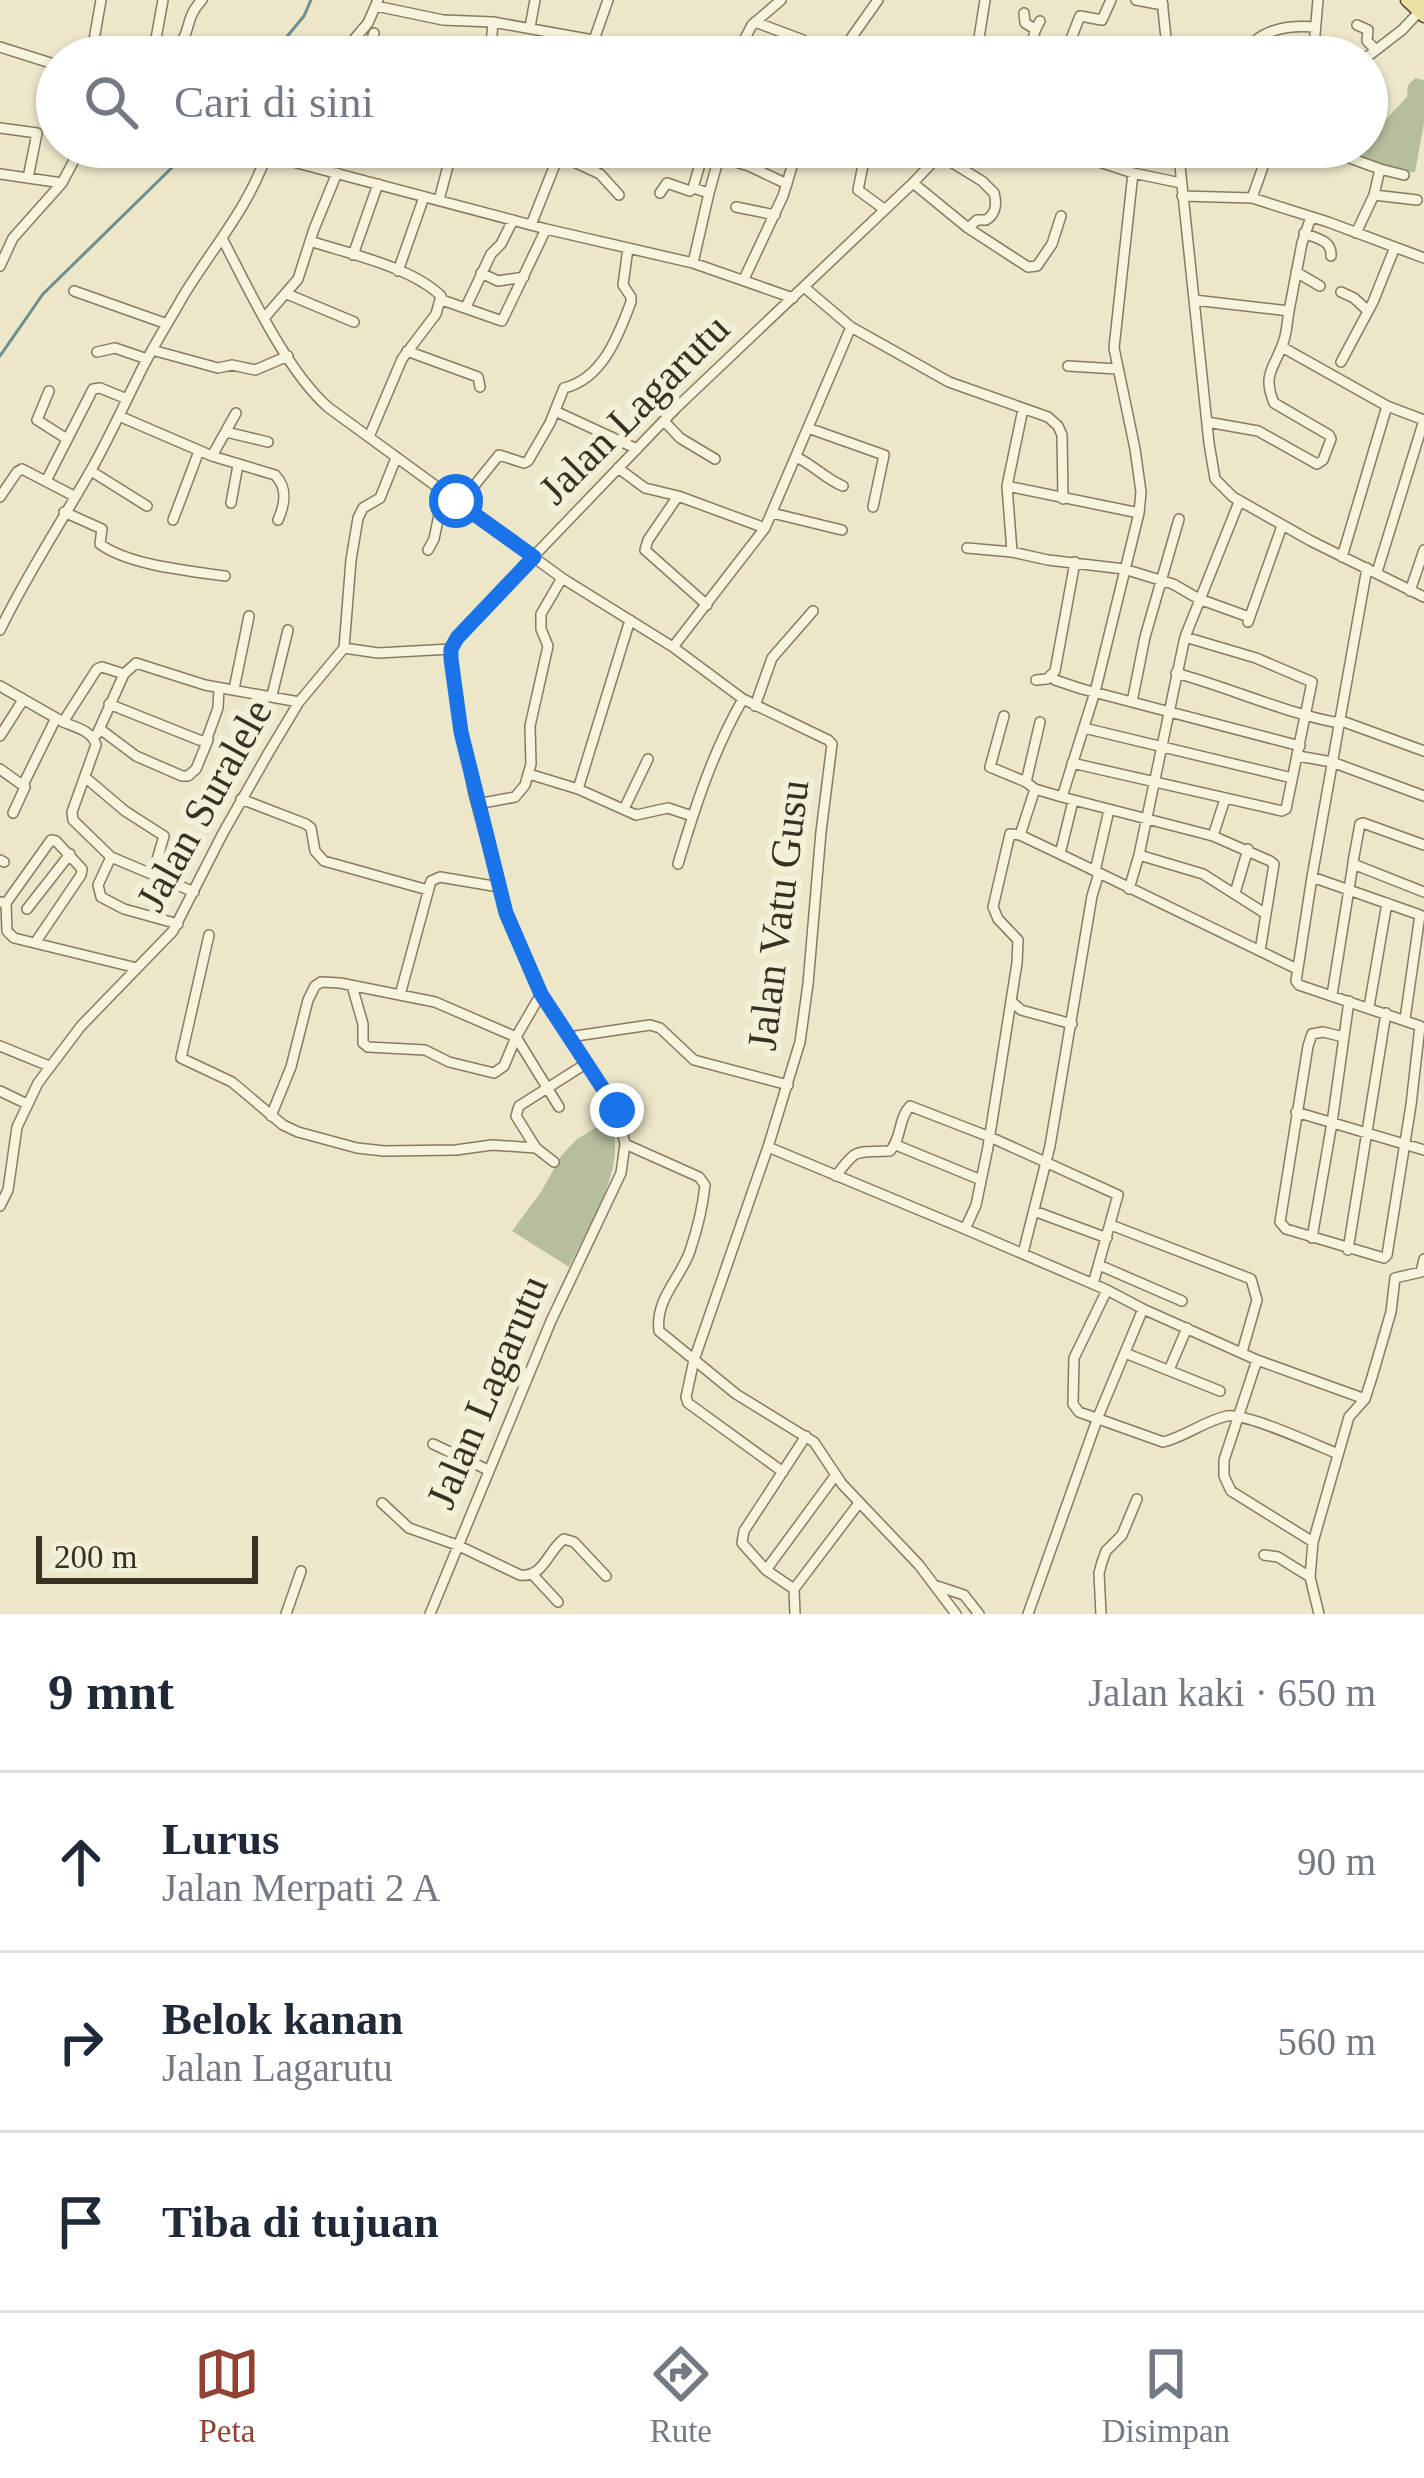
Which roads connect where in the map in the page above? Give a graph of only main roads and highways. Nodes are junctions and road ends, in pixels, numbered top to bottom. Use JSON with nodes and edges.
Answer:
{"nodes":[{"id":1,"x":1407,"y":0,"type":"edge"},
{"id":2,"x":1422,"y":8,"type":"edge"}],
"edges":[{"from":1,"to":2,"type":"main road"}]}
